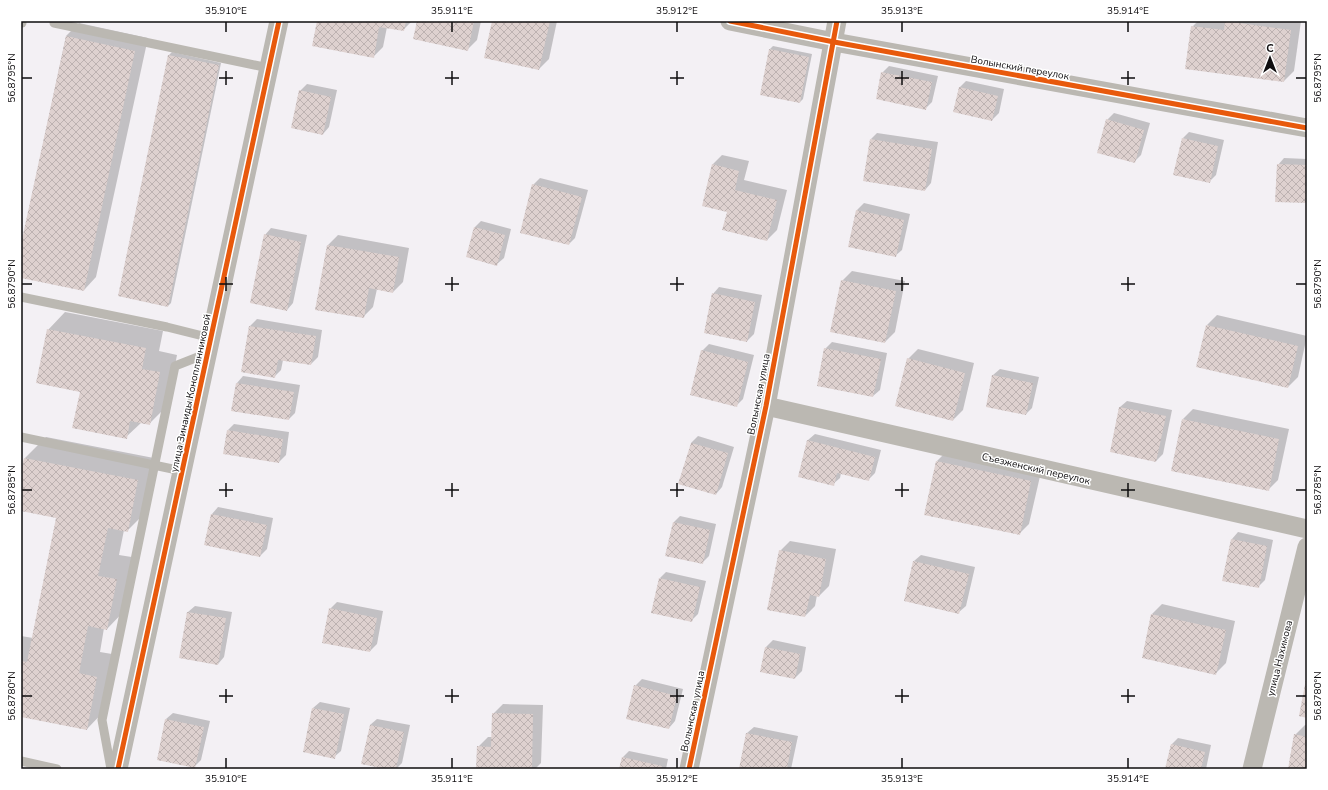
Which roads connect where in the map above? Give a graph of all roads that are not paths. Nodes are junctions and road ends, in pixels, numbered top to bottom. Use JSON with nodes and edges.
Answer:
{"nodes":[{"id":1,"x":279,"y":21,"type":"edge"},
{"id":2,"x":730,"y":21,"type":"edge"},
{"id":3,"x":838,"y":21,"type":"edge"},
{"id":4,"x":54,"y":24,"type":"dead end"},
{"id":5,"x":834,"y":42,"type":"junction"},
{"id":6,"x":269,"y":68,"type":"junction"},
{"id":7,"x":1307,"y":128,"type":"edge"},
{"id":8,"x":21,"y":297,"type":"edge"},
{"id":9,"x":209,"y":345,"type":"junction"},
{"id":10,"x":766,"y":406,"type":"junction"},
{"id":11,"x":21,"y":437,"type":"edge"},
{"id":12,"x":154,"y":465,"type":"junction"},
{"id":13,"x":182,"y":471,"type":"junction"},
{"id":14,"x":1307,"y":529,"type":"edge"},
{"id":15,"x":1307,"y":547,"type":"edge"},
{"id":16,"x":21,"y":761,"type":"edge"},
{"id":17,"x":57,"y":769,"type":"edge"},
{"id":18,"x":111,"y":769,"type":"edge"},
{"id":19,"x":118,"y":769,"type":"edge"},
{"id":20,"x":689,"y":769,"type":"edge"},
{"id":21,"x":1252,"y":769,"type":"edge"}],
"edges":[{"from":1,"to":6,"type":"street","name":"улица Зинаиды Коноплянниковой"},
{"from":2,"to":5,"type":"street","name":"Волынский переулок"},
{"from":3,"to":5,"type":"street","name":"Волынская улица"},
{"from":4,"to":6,"type":"lane"},
{"from":5,"to":7,"type":"street","name":"Волынский переулок"},
{"from":5,"to":10,"type":"street","name":"Волынская улица"},
{"from":6,"to":9,"type":"street","name":"улица Зинаиды Коноплянниковой"},
{"from":8,"to":9,"type":"lane"},
{"from":9,"to":12,"type":"lane"},
{"from":9,"to":13,"type":"street","name":"улица Зинаиды Коноплянниковой"},
{"from":10,"to":14,"type":"street","name":"Съезженский переулок"},
{"from":10,"to":20,"type":"street","name":"Волынская улица"},
{"from":11,"to":12,"type":"lane"},
{"from":12,"to":13,"type":"lane"},
{"from":12,"to":18,"type":"lane"},
{"from":13,"to":19,"type":"street","name":"улица Зинаиды Коноплянниковой"},
{"from":15,"to":21,"type":"street","name":"улица Нахимова"},
{"from":16,"to":17,"type":"lane"}]}
